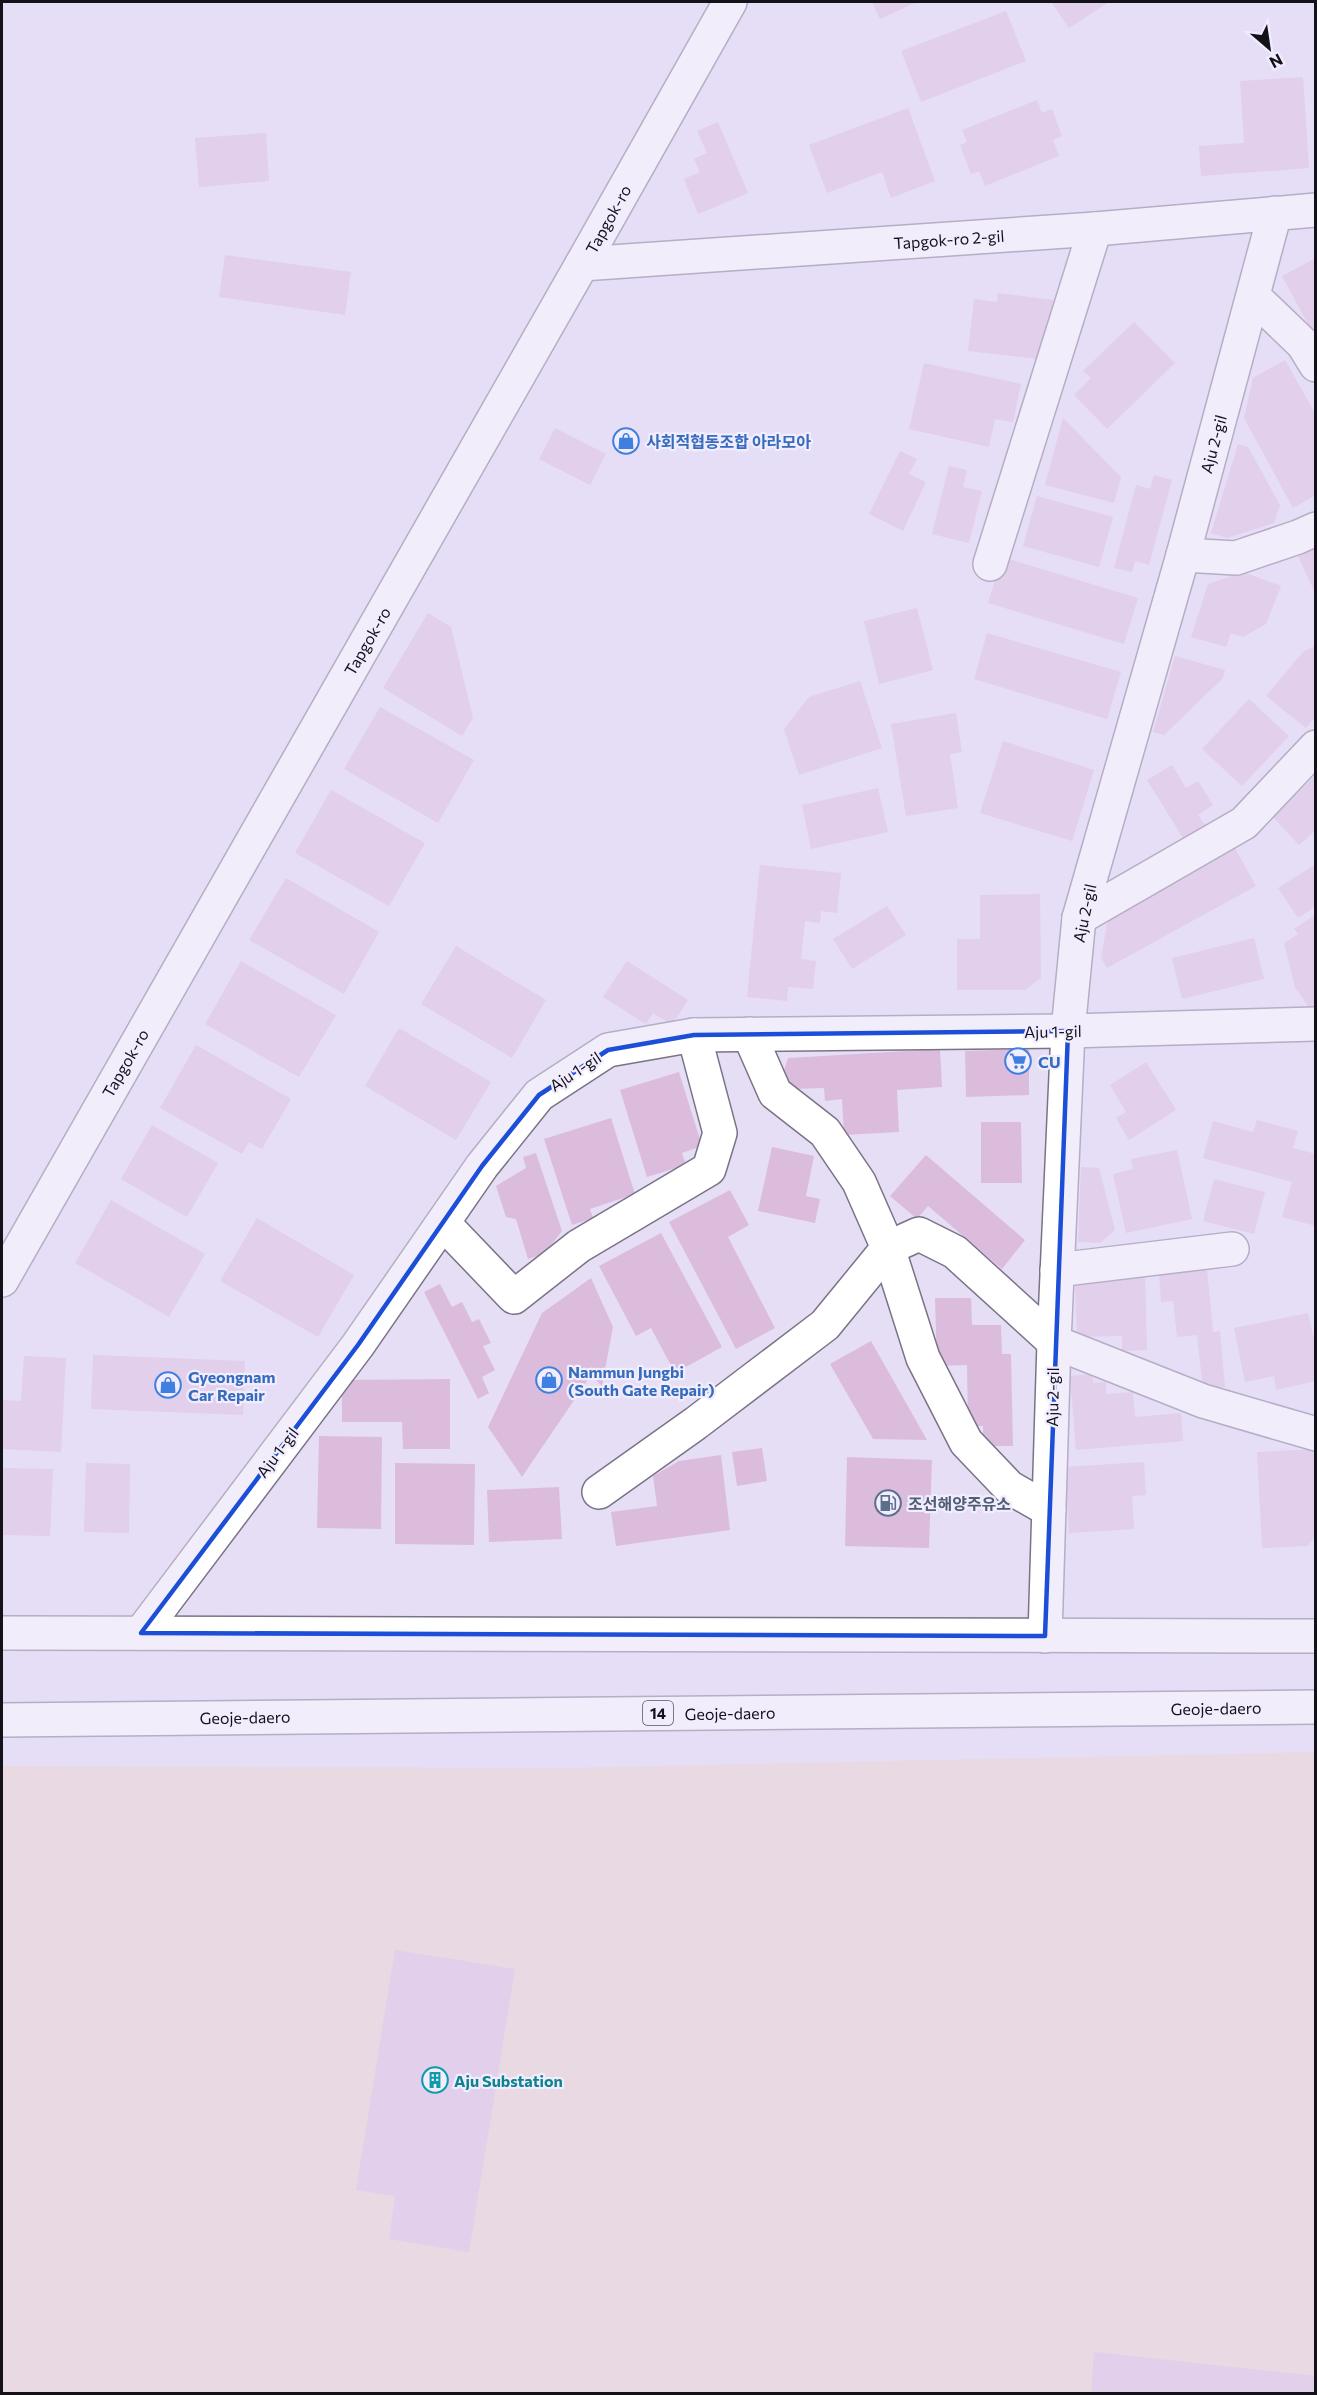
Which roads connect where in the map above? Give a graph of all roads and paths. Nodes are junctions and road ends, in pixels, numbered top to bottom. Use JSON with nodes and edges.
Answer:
{"nodes":[{"id":1,"x":729,"y":2,"type":"edge"},
{"id":2,"x":1316,"y":210,"type":"edge"},
{"id":3,"x":1275,"y":213,"type":"junction"},
{"id":4,"x":1095,"y":229,"type":"junction"},
{"id":5,"x":582,"y":264,"type":"junction"},
{"id":6,"x":1253,"y":296,"type":"junction"},
{"id":7,"x":1316,"y":365,"type":"edge"},
{"id":8,"x":1316,"y":528,"type":"edge"},
{"id":9,"x":1183,"y":555,"type":"junction"},
{"id":10,"x":990,"y":564,"type":"dead end"},
{"id":11,"x":1316,"y":747,"type":"edge"},
{"id":12,"x":1079,"y":918,"type":"junction"},
{"id":13,"x":1316,"y":1024,"type":"edge"},
{"id":14,"x":1068,"y":1031,"type":"junction"},
{"id":15,"x":750,"y":1034,"type":"junction"},
{"id":16,"x":694,"y":1035,"type":"junction"},
{"id":17,"x":442,"y":1222,"type":"junction"},
{"id":18,"x":888,"y":1248,"type":"junction"},
{"id":19,"x":1232,"y":1249,"type":"dead end"},
{"id":20,"x":1057,"y":1270,"type":"junction"},
{"id":21,"x":2,"y":1280,"type":"edge"},
{"id":22,"x":1054,"y":1342,"type":"junction"},
{"id":23,"x":1316,"y":1434,"type":"edge"},
{"id":24,"x":599,"y":1492,"type":"dead end"},
{"id":25,"x":1049,"y":1509,"type":"junction"},
{"id":26,"x":141,"y":1633,"type":"junction"},
{"id":27,"x":2,"y":1634,"type":"edge"},
{"id":28,"x":1045,"y":1636,"type":"junction"},
{"id":29,"x":1316,"y":1636,"type":"edge"},
{"id":30,"x":1316,"y":1707,"type":"edge"},
{"id":31,"x":2,"y":1720,"type":"edge"}],
"edges":[{"from":1,"to":5,"type":"main road","name":"Tapgok-ro"},
{"from":2,"to":3,"type":"main road","name":"Tapgok-ro 2-gil"},
{"from":3,"to":4,"type":"main road","name":"Tapgok-ro 2-gil"},
{"from":3,"to":6,"type":"main road","name":"Aju 2-gil"},
{"from":4,"to":5,"type":"main road","name":"Tapgok-ro 2-gil"},
{"from":4,"to":10,"type":"main road"},
{"from":5,"to":21,"type":"main road","name":"Tapgok-ro"},
{"from":6,"to":7,"type":"main road"},
{"from":6,"to":9,"type":"main road","name":"Aju 2-gil"},
{"from":8,"to":9,"type":"main road"},
{"from":9,"to":12,"type":"main road","name":"Aju 2-gil"},
{"from":11,"to":12,"type":"main road"},
{"from":12,"to":14,"type":"main road","name":"Aju 2-gil"},
{"from":13,"to":14,"type":"main road","name":"Aju 1-gil"},
{"from":14,"to":15,"type":"main road","name":"Aju 1-gil"},
{"from":14,"to":20,"type":"main road","name":"Aju 2-gil"},
{"from":15,"to":16,"type":"main road","name":"Aju 1-gil"},
{"from":15,"to":18,"type":"main road"},
{"from":16,"to":17,"type":"main road","name":"Aju 1-gil"},
{"from":16,"to":17,"type":"main road"},
{"from":17,"to":26,"type":"main road","name":"Aju 1-gil"},
{"from":18,"to":22,"type":"main road"},
{"from":18,"to":24,"type":"main road"},
{"from":18,"to":25,"type":"main road"},
{"from":19,"to":20,"type":"main road"},
{"from":20,"to":22,"type":"main road","name":"Aju 2-gil"},
{"from":22,"to":23,"type":"main road"},
{"from":22,"to":25,"type":"main road","name":"Aju 2-gil"},
{"from":25,"to":28,"type":"main road","name":"Aju 2-gil"},
{"from":26,"to":27,"type":"main road"},
{"from":26,"to":28,"type":"main road"},
{"from":28,"to":29,"type":"main road"},
{"from":30,"to":31,"type":"main road","name":"Geoje-daero","number":"14"}]}
